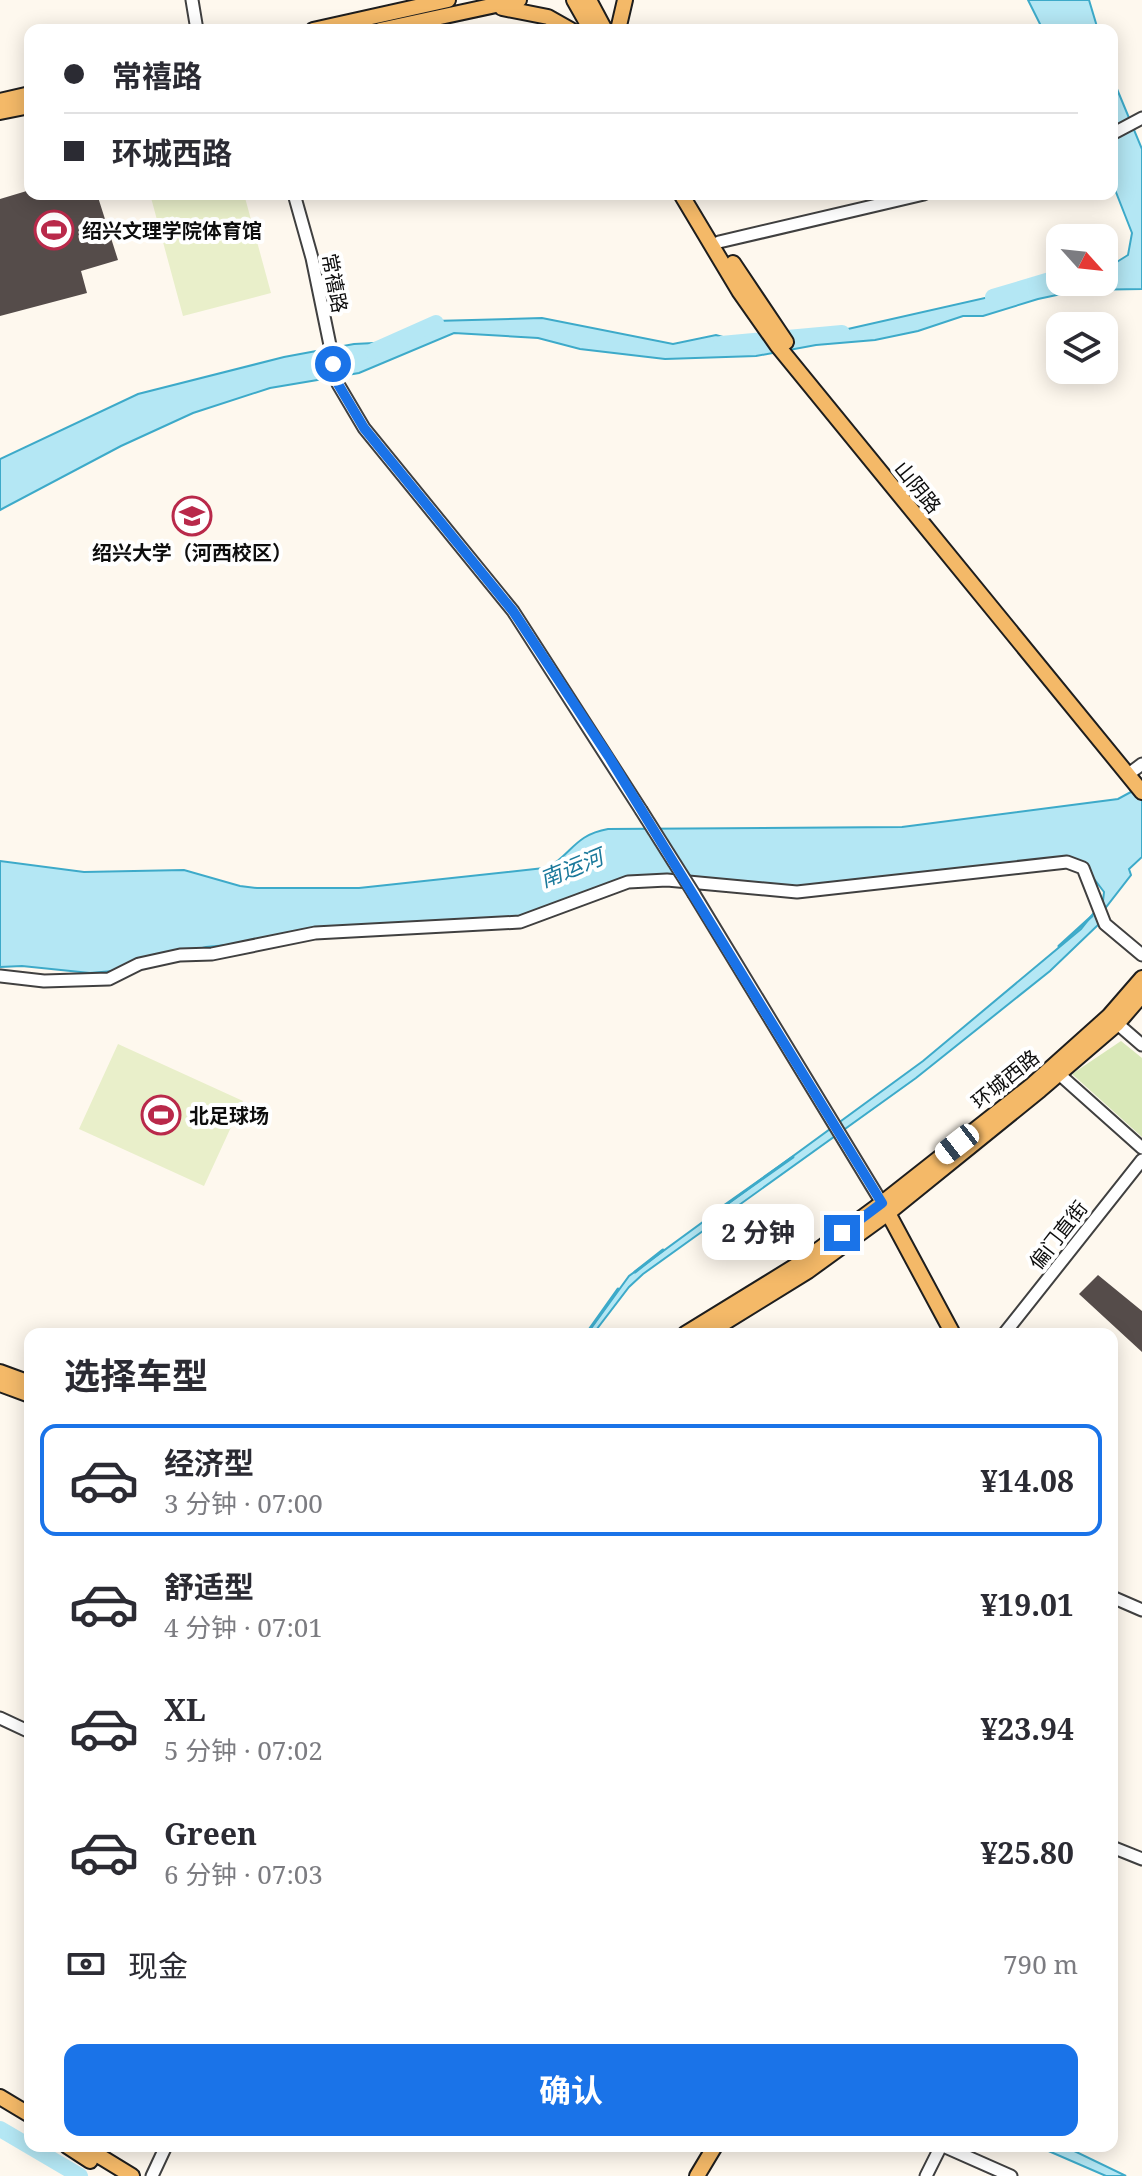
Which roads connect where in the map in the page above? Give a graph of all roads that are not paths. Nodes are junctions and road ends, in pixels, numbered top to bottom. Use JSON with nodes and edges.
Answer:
{"nodes":[{"id":1,"x":192,"y":0,"type":"edge"},
{"id":2,"x":448,"y":0,"type":"edge"},
{"id":3,"x":519,"y":0,"type":"edge"},
{"id":4,"x":574,"y":0,"type":"edge"},
{"id":5,"x":589,"y":0,"type":"edge"},
{"id":6,"x":625,"y":0,"type":"edge"},
{"id":7,"x":481,"y":8,"type":"junction"},
{"id":8,"x":196,"y":24,"type":"edge"},
{"id":9,"x":340,"y":24,"type":"edge"},
{"id":10,"x":408,"y":24,"type":"edge"},
{"id":11,"x":560,"y":24,"type":"edge"},
{"id":12,"x":588,"y":24,"type":"edge"},
{"id":13,"x":602,"y":24,"type":"edge"},
{"id":14,"x":619,"y":24,"type":"edge"},
{"id":15,"x":24,"y":95,"type":"edge"},
{"id":16,"x":0,"y":101,"type":"edge"},
{"id":17,"x":24,"y":107,"type":"edge"},
{"id":18,"x":0,"y":112,"type":"edge"},
{"id":19,"x":1142,"y":118,"type":"edge"},
{"id":20,"x":1118,"y":131,"type":"edge"},
{"id":21,"x":296,"y":200,"type":"edge"},
{"id":22,"x":685,"y":200,"type":"edge"},
{"id":23,"x":695,"y":200,"type":"edge"},
{"id":24,"x":898,"y":200,"type":"edge"},
{"id":25,"x":719,"y":242,"type":"junction"},
{"id":26,"x":778,"y":340,"type":"junction"},
{"id":27,"x":1140,"y":779,"type":"edge"},
{"id":28,"x":1142,"y":955,"type":"edge"},
{"id":29,"x":0,"y":976,"type":"edge"},
{"id":30,"x":1142,"y":978,"type":"edge"},
{"id":31,"x":1142,"y":995,"type":"edge"},
{"id":32,"x":1113,"y":1020,"type":"junction"},
{"id":33,"x":1142,"y":1045,"type":"edge"},
{"id":34,"x":1059,"y":1074,"type":"junction"},
{"id":35,"x":1142,"y":1148,"type":"edge"},
{"id":36,"x":1142,"y":1160,"type":"edge"},
{"id":37,"x":885,"y":1208,"type":"junction"},
{"id":38,"x":695,"y":1328,"type":"edge"},
{"id":39,"x":716,"y":1328,"type":"edge"},
{"id":40,"x":950,"y":1328,"type":"edge"},
{"id":41,"x":1009,"y":1328,"type":"edge"},
{"id":42,"x":0,"y":1372,"type":"edge"},
{"id":43,"x":24,"y":1381,"type":"edge"},
{"id":44,"x":0,"y":1384,"type":"edge"},
{"id":45,"x":24,"y":1393,"type":"edge"},
{"id":46,"x":1118,"y":1600,"type":"edge"},
{"id":47,"x":1142,"y":1610,"type":"edge"},
{"id":48,"x":0,"y":1718,"type":"edge"},
{"id":49,"x":24,"y":1729,"type":"edge"},
{"id":50,"x":1118,"y":1849,"type":"edge"},
{"id":51,"x":1142,"y":1859,"type":"edge"},
{"id":52,"x":0,"y":2097,"type":"edge"},
{"id":53,"x":0,"y":2106,"type":"edge"},
{"id":54,"x":24,"y":2111,"type":"edge"},
{"id":55,"x":24,"y":2120,"type":"edge"},
{"id":56,"x":77,"y":2152,"type":"edge"},
{"id":57,"x":93,"y":2152,"type":"edge"},
{"id":58,"x":163,"y":2152,"type":"edge"},
{"id":59,"x":711,"y":2152,"type":"edge"},
{"id":60,"x":939,"y":2152,"type":"edge"},
{"id":61,"x":956,"y":2152,"type":"edge"},
{"id":62,"x":115,"y":2176,"type":"edge"},
{"id":63,"x":132,"y":2176,"type":"edge"},
{"id":64,"x":152,"y":2176,"type":"edge"},
{"id":65,"x":697,"y":2176,"type":"edge"},
{"id":66,"x":926,"y":2176,"type":"edge"},
{"id":67,"x":1011,"y":2176,"type":"edge"}],
"edges":[{"from":1,"to":8,"type":"street"},
{"from":2,"to":9,"type":"main road"},
{"from":3,"to":7,"type":"main road"},
{"from":4,"to":12,"type":"main road"},
{"from":5,"to":13,"type":"main road"},
{"from":6,"to":14,"type":"main road"},
{"from":7,"to":10,"type":"main road"},
{"from":7,"to":11,"type":"main road"},
{"from":15,"to":16,"type":"main road"},
{"from":17,"to":18,"type":"main road"},
{"from":19,"to":20,"type":"street"},
{"from":21,"to":37,"type":"street","name":"常禧路","bridge":true},
{"from":22,"to":26,"type":"main road","name":"山阴路"},
{"from":23,"to":25,"type":"main road","name":"山阴路"},
{"from":24,"to":25,"type":"street"},
{"from":25,"to":26,"type":"main road","name":"山阴路"},
{"from":26,"to":27,"type":"main road","name":"山阴路"},
{"from":28,"to":29,"type":"street"},
{"from":30,"to":32,"type":"main road","name":"环城西路"},
{"from":31,"to":32,"type":"main road","name":"环城西路"},
{"from":32,"to":33,"type":"street"},
{"from":32,"to":34,"type":"main road","name":"环城西路"},
{"from":32,"to":37,"type":"main road","name":"环城西路"},
{"from":34,"to":35,"type":"street"},
{"from":34,"to":37,"type":"main road","name":"环城西路"},
{"from":36,"to":41,"type":"street","name":"偏门直街"},
{"from":37,"to":38,"type":"main road","name":"环城西路"},
{"from":37,"to":39,"type":"main road","name":"环城西路"},
{"from":37,"to":40,"type":"main road"},
{"from":42,"to":43,"type":"main road"},
{"from":44,"to":45,"type":"main road"},
{"from":46,"to":47,"type":"street"},
{"from":48,"to":49,"type":"street"},
{"from":50,"to":51,"type":"street"},
{"from":52,"to":54,"type":"main road"},
{"from":53,"to":55,"type":"main road"},
{"from":56,"to":62,"type":"main road"},
{"from":57,"to":63,"type":"main road"},
{"from":58,"to":64,"type":"street"},
{"from":59,"to":65,"type":"main road"},
{"from":60,"to":66,"type":"street"},
{"from":61,"to":67,"type":"street"}]}
